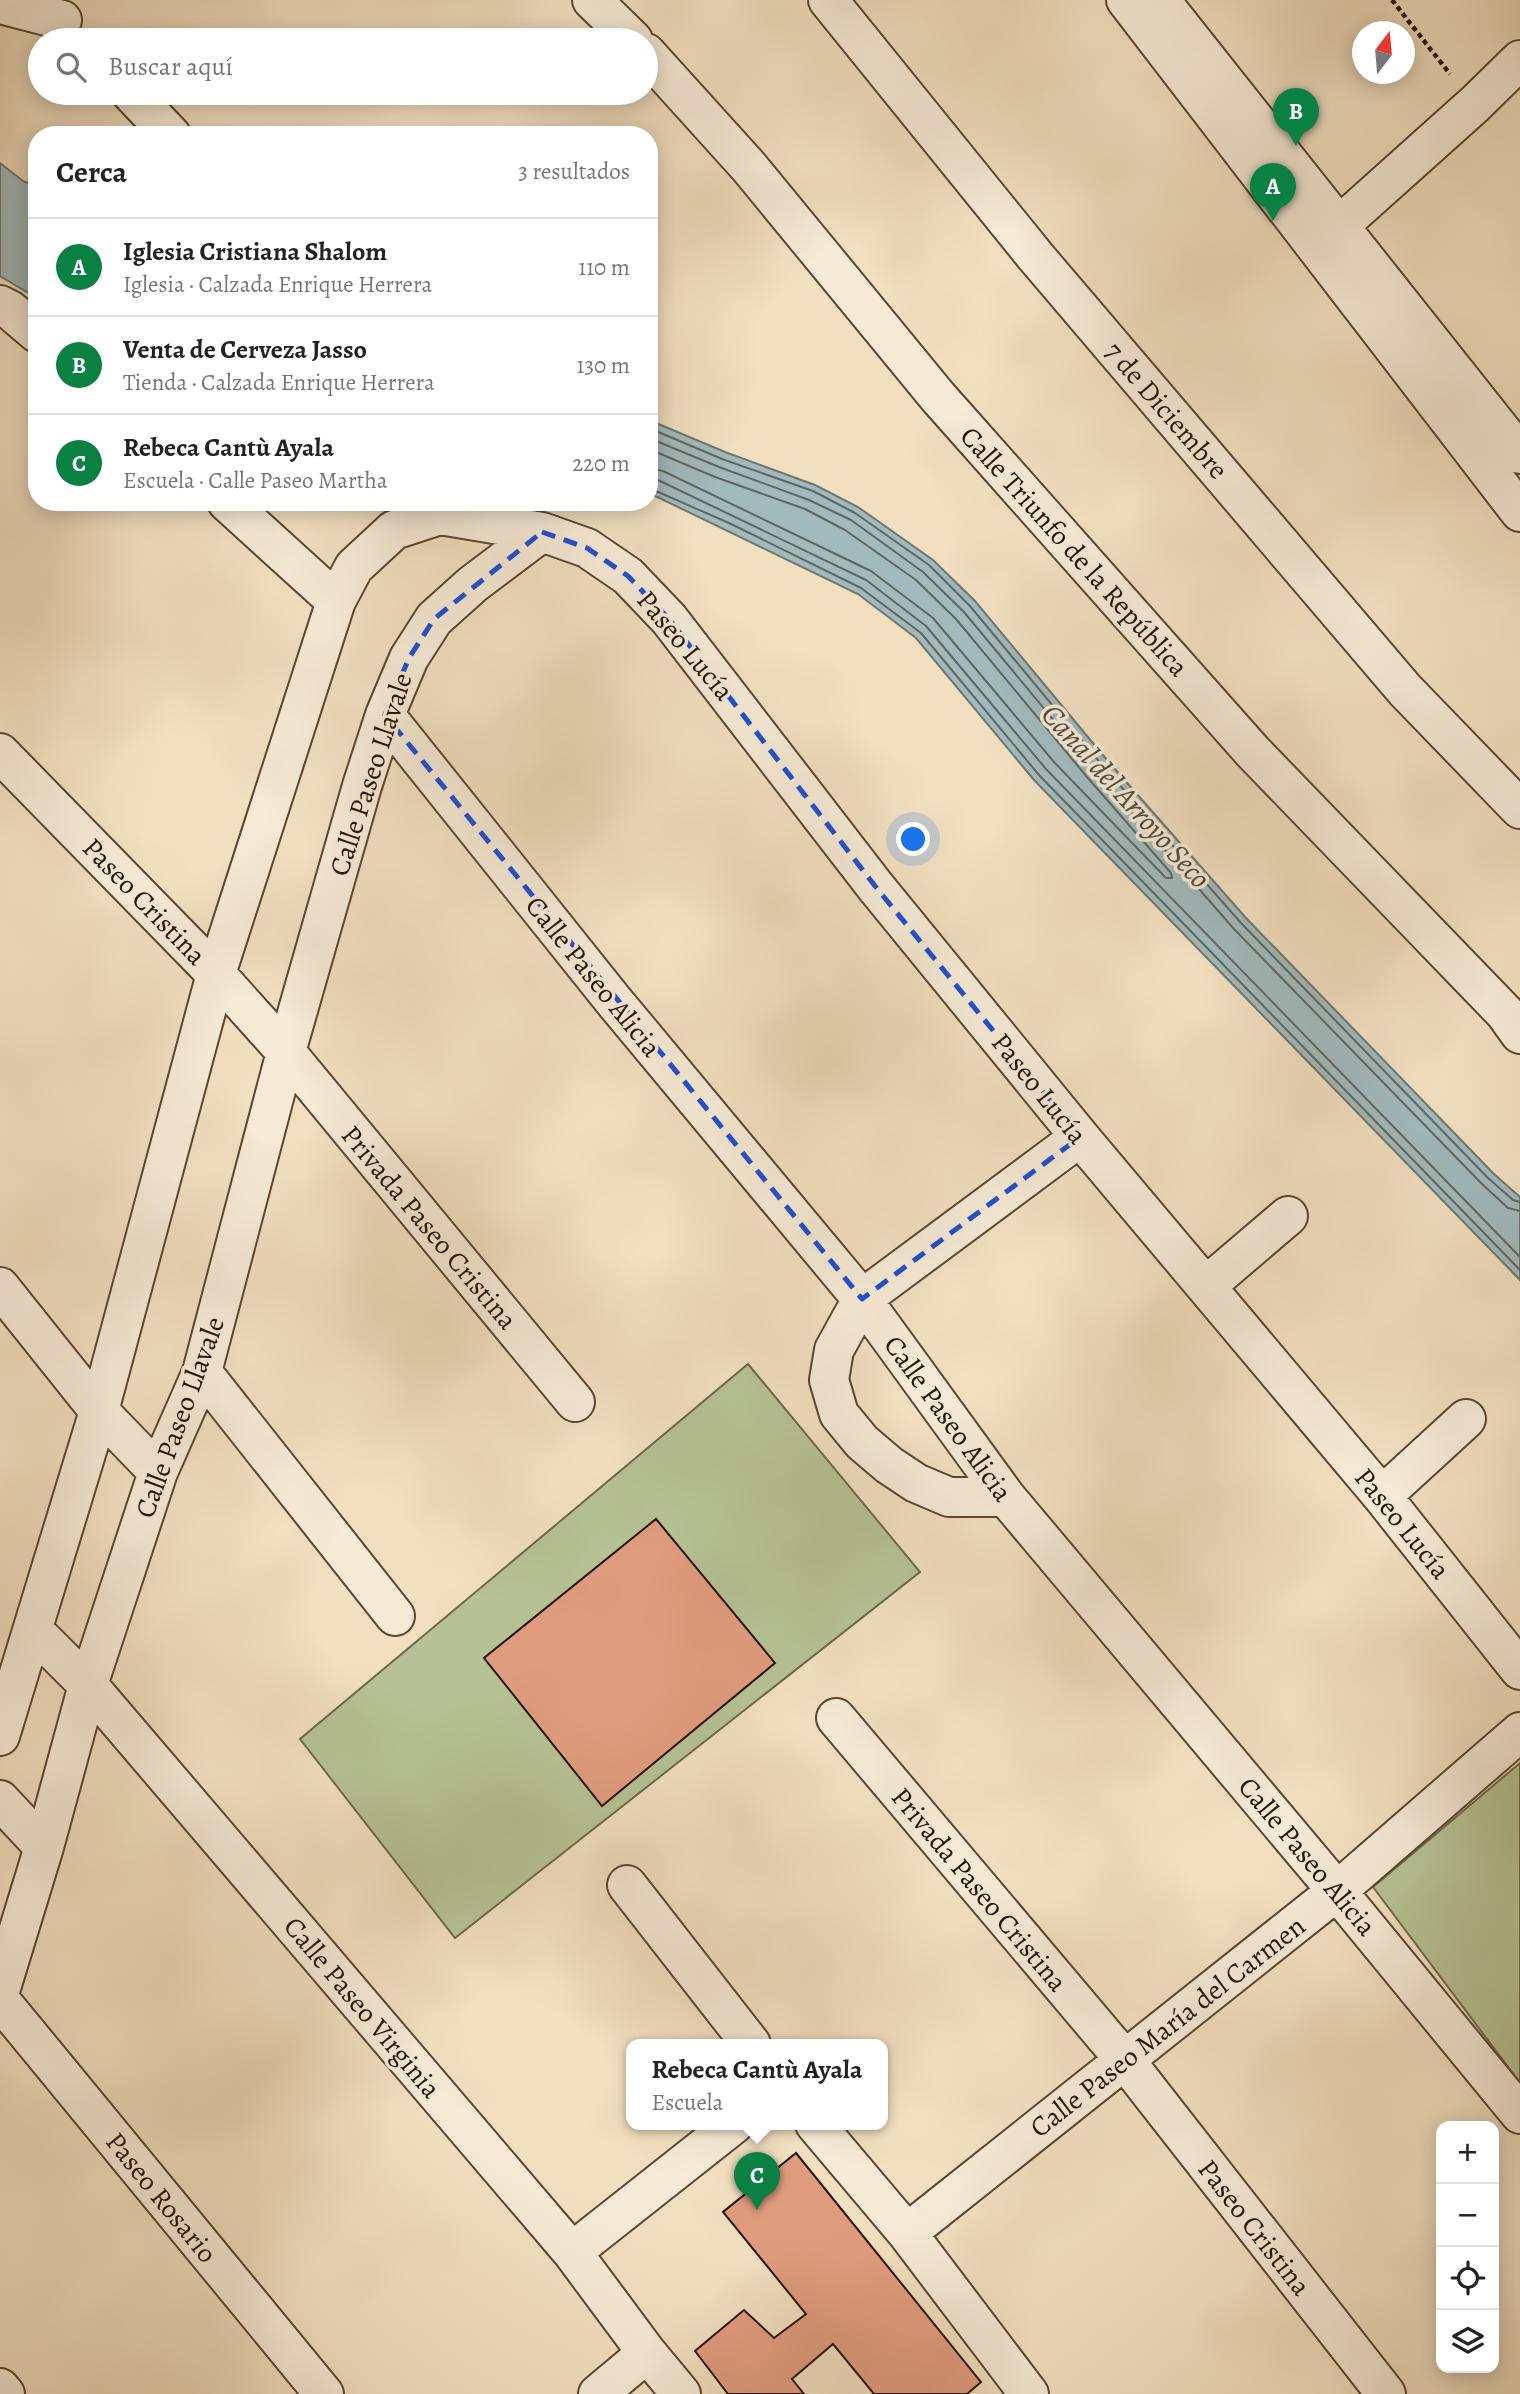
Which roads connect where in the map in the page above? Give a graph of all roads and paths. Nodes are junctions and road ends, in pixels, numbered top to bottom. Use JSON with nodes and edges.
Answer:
{"nodes":[{"id":1,"x":592,"y":0,"type":"edge"},
{"id":2,"x":828,"y":0,"type":"edge"},
{"id":3,"x":1126,"y":0,"type":"edge"},
{"id":4,"x":1160,"y":0,"type":"edge"},
{"id":5,"x":1392,"y":0,"type":"edge"},
{"id":6,"x":0,"y":4,"type":"edge"},
{"id":7,"x":62,"y":20,"type":"edge"},
{"id":8,"x":621,"y":28,"type":"edge"},
{"id":9,"x":1520,"y":60,"type":"edge"},
{"id":10,"x":658,"y":66,"type":"edge"},
{"id":11,"x":1475,"y":104,"type":"junction"},
{"id":12,"x":142,"y":105,"type":"edge"},
{"id":13,"x":162,"y":126,"type":"edge"},
{"id":14,"x":1327,"y":237,"type":"junction"},
{"id":15,"x":0,"y":305,"type":"edge"},
{"id":16,"x":28,"y":325,"type":"edge"},
{"id":17,"x":1520,"y":454,"type":"edge"},
{"id":18,"x":237,"y":511,"type":"edge"},
{"id":19,"x":1520,"y":512,"type":"edge"},
{"id":20,"x":542,"y":532,"type":"junction"},
{"id":21,"x":336,"y":601,"type":"junction"},
{"id":22,"x":385,"y":715,"type":"junction"},
{"id":23,"x":0,"y":753,"type":"edge"},
{"id":24,"x":1520,"y":809,"type":"edge"},
{"id":25,"x":216,"y":974,"type":"junction"},
{"id":26,"x":1515,"y":1015,"type":"edge"},
{"id":27,"x":286,"y":1052,"type":"junction"},
{"id":28,"x":1080,"y":1137,"type":"junction"},
{"id":29,"x":1288,"y":1216,"type":"dead end"},
{"id":30,"x":1206,"y":1286,"type":"junction"},
{"id":31,"x":0,"y":1287,"type":"edge"},
{"id":32,"x":862,"y":1299,"type":"junction"},
{"id":33,"x":202,"y":1372,"type":"junction"},
{"id":34,"x":575,"y":1402,"type":"dead end"},
{"id":35,"x":99,"y":1411,"type":"junction"},
{"id":36,"x":1466,"y":1419,"type":"dead end"},
{"id":37,"x":158,"y":1472,"type":"junction"},
{"id":38,"x":1382,"y":1496,"type":"junction"},
{"id":39,"x":1006,"y":1497,"type":"junction"},
{"id":40,"x":395,"y":1616,"type":"dead end"},
{"id":41,"x":34,"y":1631,"type":"junction"},
{"id":42,"x":1520,"y":1670,"type":"edge"},
{"id":43,"x":88,"y":1685,"type":"junction"},
{"id":44,"x":836,"y":1718,"type":"dead end"},
{"id":45,"x":1520,"y":1732,"type":"edge"},
{"id":46,"x":0,"y":1736,"type":"edge"},
{"id":47,"x":0,"y":1800,"type":"edge"},
{"id":48,"x":44,"y":1847,"type":"junction"},
{"id":49,"x":627,"y":1885,"type":"dead end"},
{"id":50,"x":1338,"y":1891,"type":"junction"},
{"id":51,"x":0,"y":1991,"type":"edge"},
{"id":52,"x":0,"y":2000,"type":"edge"},
{"id":53,"x":747,"y":2039,"type":"edge"},
{"id":54,"x":1124,"y":2059,"type":"junction"},
{"id":55,"x":1520,"y":2114,"type":"edge"},
{"id":56,"x":726,"y":2130,"type":"edge"},
{"id":57,"x":821,"y":2130,"type":"edge"},
{"id":58,"x":907,"y":2233,"type":"junction"},
{"id":59,"x":572,"y":2252,"type":"junction"},
{"id":60,"x":647,"y":2353,"type":"junction"},
{"id":61,"x":0,"y":2388,"type":"edge"},
{"id":62,"x":5,"y":2394,"type":"edge"},
{"id":63,"x":324,"y":2394,"type":"edge"},
{"id":64,"x":598,"y":2394,"type":"edge"},
{"id":65,"x":681,"y":2394,"type":"edge"},
{"id":66,"x":1029,"y":2394,"type":"edge"},
{"id":67,"x":1386,"y":2394,"type":"edge"}],
"edges":[{"from":1,"to":8,"type":"street"},
{"from":2,"to":24,"type":"street","name":"7 de Diciembre"},
{"from":3,"to":14,"type":"street"},
{"from":4,"to":14,"type":"street"},
{"from":5,"to":11,"type":"path"},
{"from":6,"to":7,"type":"street"},
{"from":9,"to":11,"type":"street"},
{"from":10,"to":26,"type":"street","name":"Calle Triunfo de la República"},
{"from":11,"to":14,"type":"street"},
{"from":12,"to":13,"type":"street"},
{"from":14,"to":17,"type":"street"},
{"from":14,"to":19,"type":"street"},
{"from":15,"to":16,"type":"street"},
{"from":18,"to":21,"type":"street"},
{"from":20,"to":21,"type":"street"},
{"from":20,"to":22,"type":"street","name":"Calle Paseo Llavale"},
{"from":20,"to":28,"type":"street","name":"Paseo Lucía"},
{"from":21,"to":25,"type":"street"},
{"from":22,"to":27,"type":"street","name":"Calle Paseo Llavale"},
{"from":22,"to":32,"type":"street","name":"Calle Paseo Alicia"},
{"from":23,"to":25,"type":"street","name":"Paseo Cristina"},
{"from":25,"to":27,"type":"street","name":"Paseo Cristina"},
{"from":25,"to":35,"type":"street"},
{"from":27,"to":33,"type":"street","name":"Calle Paseo Llavale"},
{"from":27,"to":34,"type":"street","name":"Privada Paseo Cristina"},
{"from":28,"to":30,"type":"street","name":"Paseo Lucía"},
{"from":28,"to":32,"type":"street"},
{"from":29,"to":30,"type":"street"},
{"from":30,"to":38,"type":"street","name":"Paseo Lucía"},
{"from":31,"to":35,"type":"street"},
{"from":32,"to":39,"type":"street","name":"Calle Paseo Alicia"},
{"from":32,"to":39,"type":"street"},
{"from":33,"to":37,"type":"street","name":"Calle Paseo Llavale"},
{"from":33,"to":40,"type":"street"},
{"from":35,"to":37,"type":"street"},
{"from":35,"to":41,"type":"street"},
{"from":36,"to":38,"type":"street"},
{"from":37,"to":43,"type":"street","name":"Calle Paseo Llavale"},
{"from":38,"to":42,"type":"street","name":"Paseo Lucía"},
{"from":39,"to":50,"type":"street","name":"Calle Paseo Alicia"},
{"from":41,"to":43,"type":"street","name":"Calle Paseo Virginia"},
{"from":41,"to":46,"type":"street"},
{"from":43,"to":48,"type":"street","name":"Calle Paseo Llavale"},
{"from":43,"to":59,"type":"street","name":"Calle Paseo Virginia"},
{"from":44,"to":54,"type":"street","name":"Privada Paseo Cristina"},
{"from":45,"to":50,"type":"street","name":"Calle Paseo María del Carmen"},
{"from":47,"to":48,"type":"street"},
{"from":48,"to":51,"type":"street","name":"Calle Paseo Llavale"},
{"from":49,"to":53,"type":"street"},
{"from":50,"to":54,"type":"street","name":"Calle Paseo María del Carmen"},
{"from":50,"to":55,"type":"street","name":"Calle Paseo Alicia"},
{"from":52,"to":63,"type":"street","name":"Paseo Rosario"},
{"from":54,"to":58,"type":"street","name":"Calle Paseo María del Carmen"},
{"from":54,"to":67,"type":"street","name":"Paseo Cristina"},
{"from":56,"to":59,"type":"street"},
{"from":57,"to":58,"type":"street"},
{"from":58,"to":66,"type":"street"},
{"from":59,"to":60,"type":"street","name":"Calle Paseo Virginia"},
{"from":60,"to":64,"type":"street"},
{"from":60,"to":65,"type":"street","name":"Calle Paseo Virginia"},
{"from":61,"to":62,"type":"street"}]}
